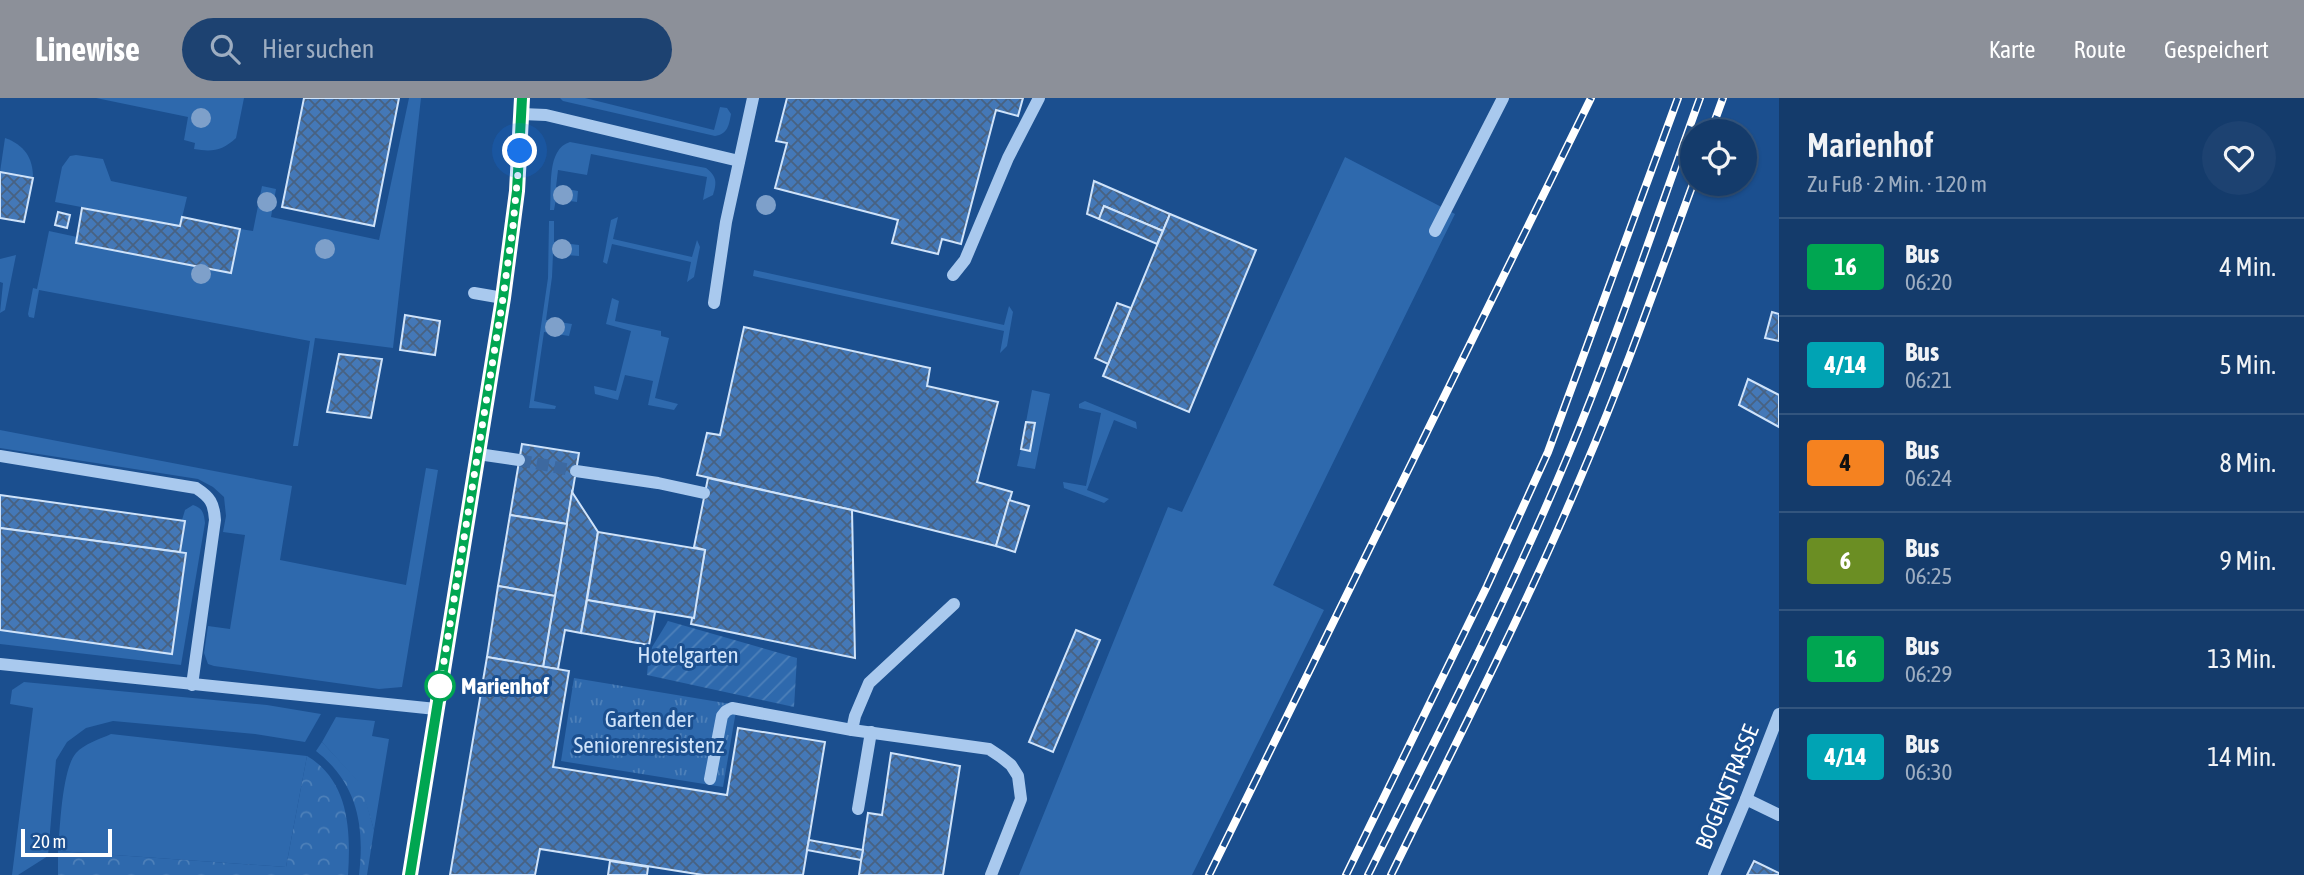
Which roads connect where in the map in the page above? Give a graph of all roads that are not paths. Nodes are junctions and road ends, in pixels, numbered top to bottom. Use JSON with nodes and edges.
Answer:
{"nodes":[{"id":1,"x":522,"y":98,"type":"edge"},
{"id":2,"x":753,"y":98,"type":"edge"},
{"id":3,"x":1039,"y":98,"type":"edge"},
{"id":4,"x":1503,"y":98,"type":"edge"},
{"id":5,"x":522,"y":114,"type":"junction"},
{"id":6,"x":739,"y":161,"type":"junction"},
{"id":7,"x":1435,"y":231,"type":"dead end"},
{"id":8,"x":953,"y":275,"type":"dead end"},
{"id":9,"x":474,"y":293,"type":"dead end"},
{"id":10,"x":503,"y":298,"type":"junction"},
{"id":11,"x":714,"y":303,"type":"dead end"},
{"id":12,"x":478,"y":454,"type":"junction"},
{"id":13,"x":0,"y":456,"type":"edge"},
{"id":14,"x":519,"y":460,"type":"tunnel mouth"},
{"id":15,"x":576,"y":471,"type":"tunnel mouth"},
{"id":16,"x":704,"y":494,"type":"dead end"},
{"id":17,"x":954,"y":604,"type":"dead end"},
{"id":18,"x":0,"y":664,"type":"edge"},
{"id":19,"x":192,"y":685,"type":"junction"},
{"id":20,"x":436,"y":709,"type":"junction"},
{"id":21,"x":1779,"y":714,"type":"edge"},
{"id":22,"x":852,"y":730,"type":"junction"},
{"id":23,"x":871,"y":732,"type":"junction"},
{"id":24,"x":710,"y":779,"type":"dead end"},
{"id":25,"x":1746,"y":799,"type":"junction"},
{"id":26,"x":858,"y":809,"type":"dead end"},
{"id":27,"x":1779,"y":815,"type":"edge"},
{"id":28,"x":410,"y":875,"type":"edge"},
{"id":29,"x":991,"y":875,"type":"edge"},
{"id":30,"x":1714,"y":875,"type":"edge"}],
"edges":[{"from":1,"to":5,"type":"street"},
{"from":2,"to":6,"type":"street"},
{"from":3,"to":8,"type":"street"},
{"from":4,"to":7,"type":"street"},
{"from":5,"to":6,"type":"street"},
{"from":5,"to":10,"type":"street"},
{"from":6,"to":11,"type":"street"},
{"from":9,"to":10,"type":"street"},
{"from":10,"to":12,"type":"street"},
{"from":12,"to":14,"type":"street"},
{"from":12,"to":20,"type":"street"},
{"from":13,"to":19,"type":"street"},
{"from":15,"to":16,"type":"street"},
{"from":17,"to":22,"type":"street"},
{"from":18,"to":19,"type":"street"},
{"from":19,"to":20,"type":"street"},
{"from":20,"to":28,"type":"street"},
{"from":21,"to":25,"type":"street","name":"BOGENSTRASSE"},
{"from":22,"to":23,"type":"street"},
{"from":22,"to":24,"type":"street"},
{"from":23,"to":26,"type":"street"},
{"from":23,"to":29,"type":"street"},
{"from":25,"to":27,"type":"street"},
{"from":25,"to":30,"type":"street","name":"BOGENSTRASSE"}]}
